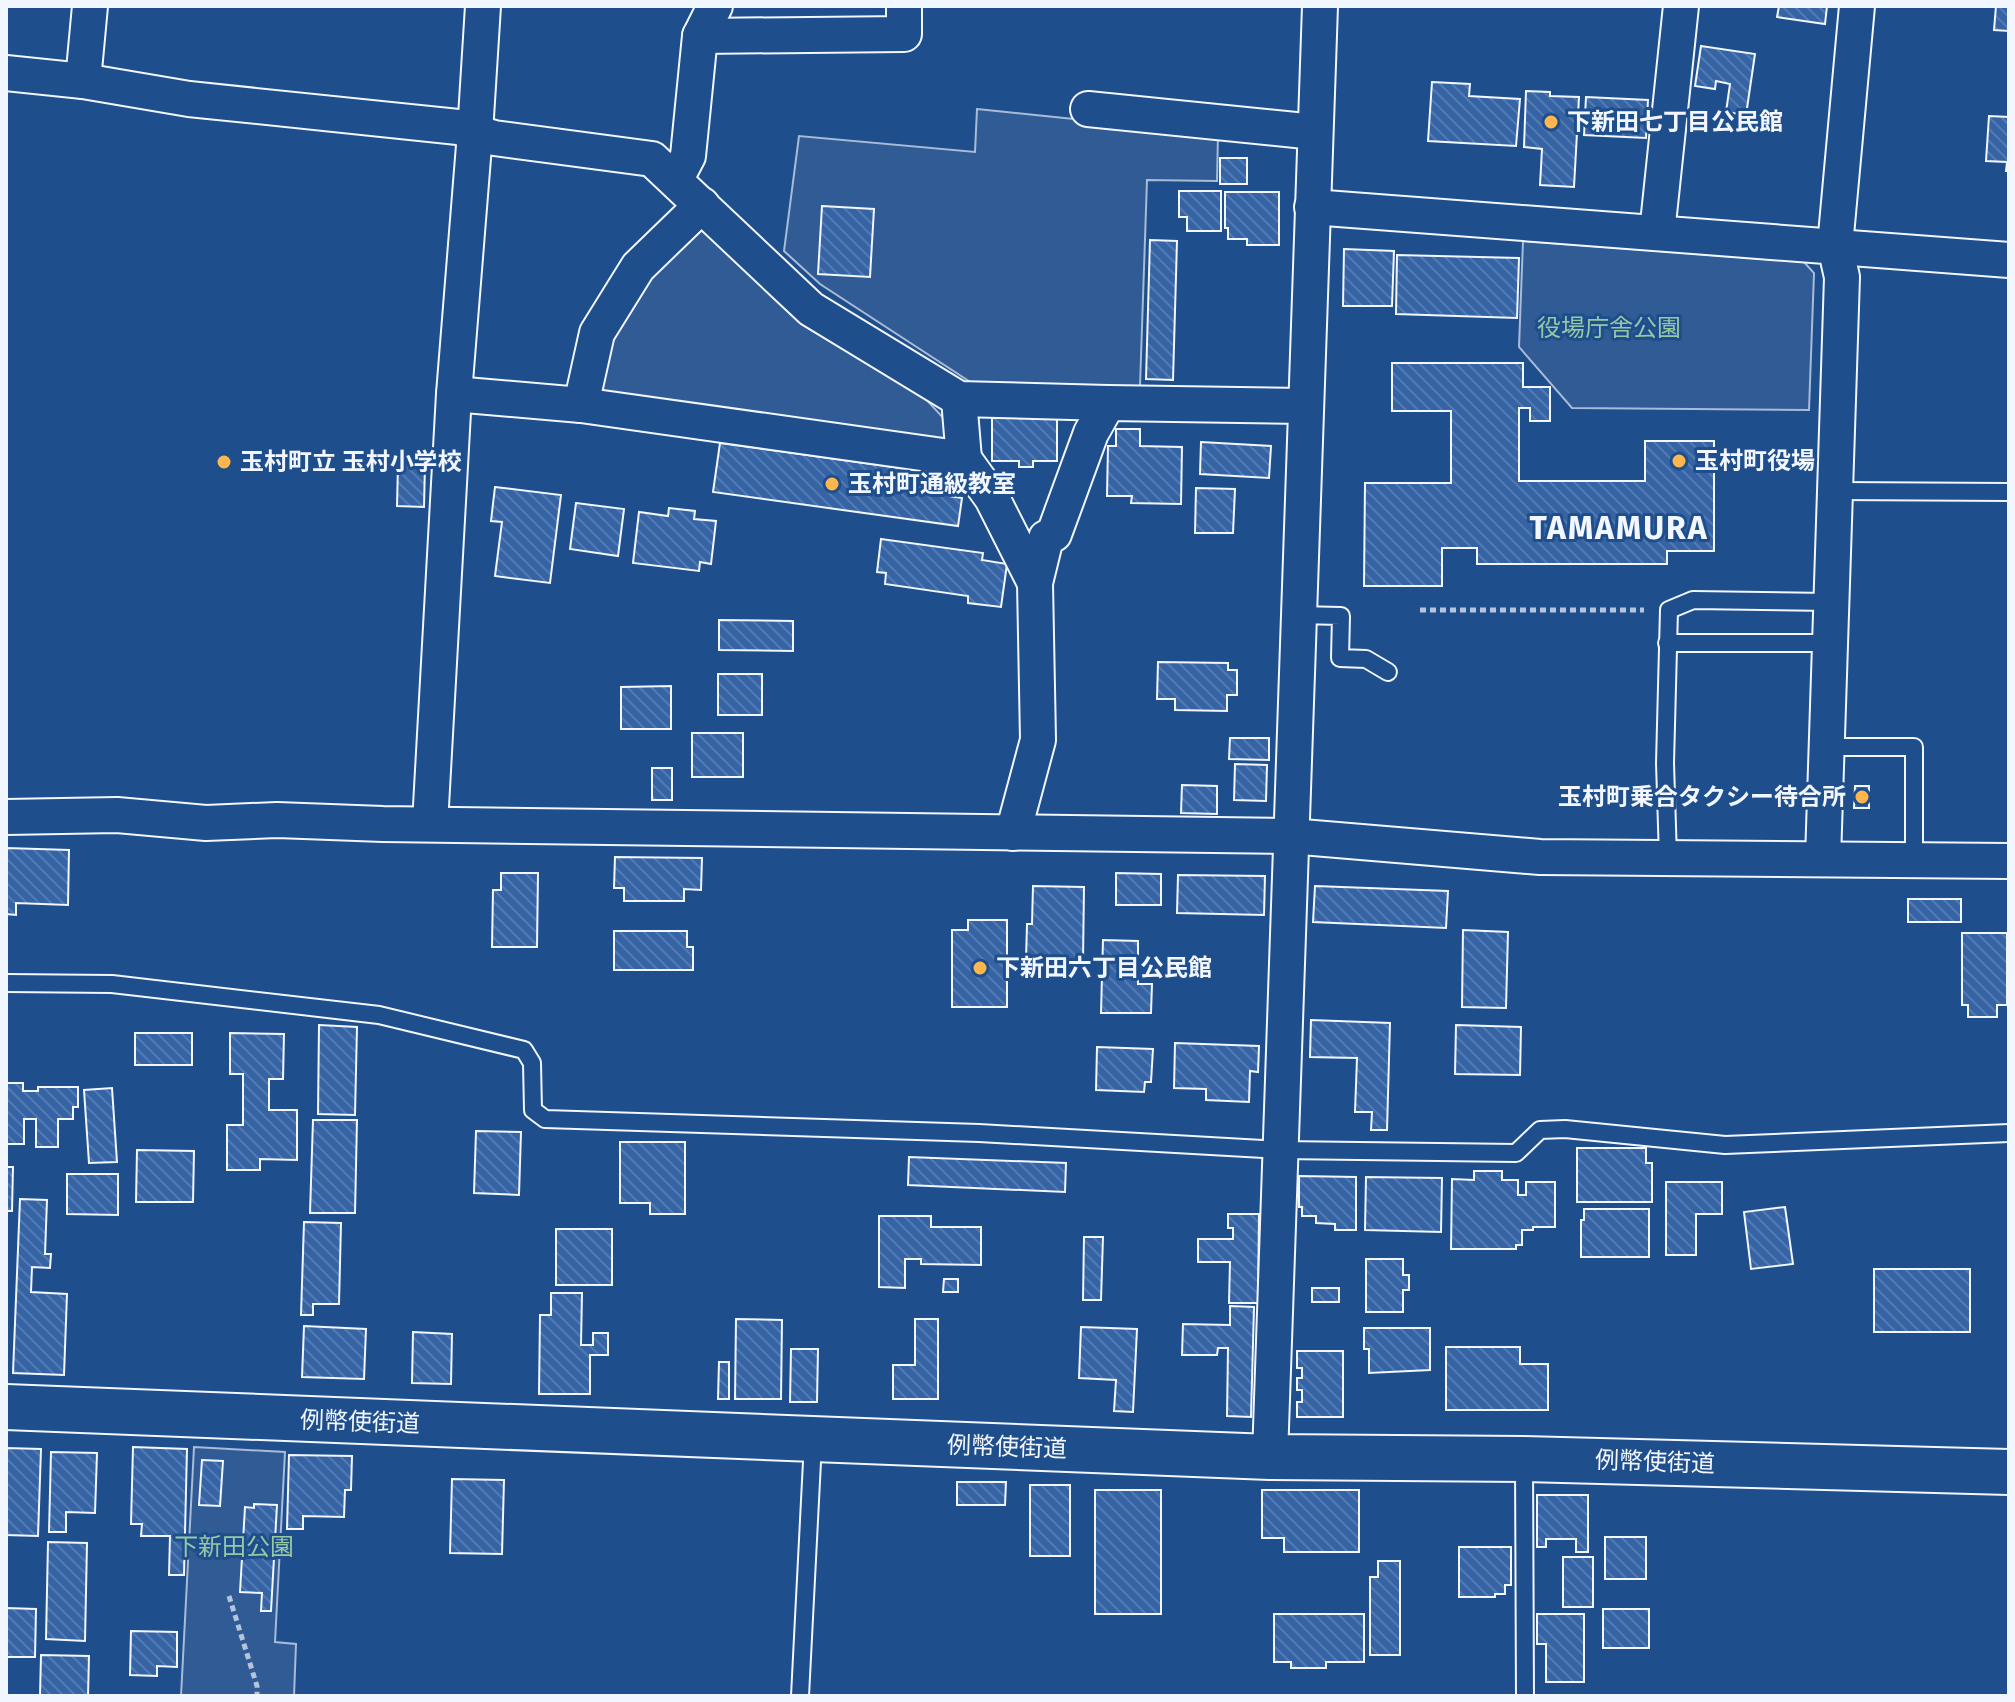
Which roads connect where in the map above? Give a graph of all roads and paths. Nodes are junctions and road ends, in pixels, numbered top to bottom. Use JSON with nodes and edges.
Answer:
{"nodes":[{"id":1,"x":90,"y":6,"type":"edge"},
{"id":2,"x":483,"y":6,"type":"edge"},
{"id":3,"x":904,"y":6,"type":"edge"},
{"id":4,"x":1320,"y":6,"type":"edge"},
{"id":5,"x":1681,"y":6,"type":"edge"},
{"id":6,"x":1857,"y":6,"type":"edge"},
{"id":7,"x":708,"y":21,"type":"edge"},
{"id":8,"x":6,"y":73,"type":"edge"},
{"id":9,"x":83,"y":81,"type":"junction"},
{"id":10,"x":1088,"y":109,"type":"dead end"},
{"id":11,"x":1315,"y":132,"type":"junction"},
{"id":12,"x":475,"y":133,"type":"junction"},
{"id":13,"x":676,"y":179,"type":"junction"},
{"id":14,"x":702,"y":205,"type":"junction"},
{"id":15,"x":1312,"y":207,"type":"junction"},
{"id":16,"x":1657,"y":233,"type":"junction"},
{"id":17,"x":1835,"y":246,"type":"junction"},
{"id":18,"x":2009,"y":260,"type":"edge"},
{"id":19,"x":454,"y":394,"type":"junction"},
{"id":20,"x":959,"y":399,"type":"junction"},
{"id":21,"x":1108,"y":403,"type":"junction"},
{"id":22,"x":581,"y":405,"type":"junction"},
{"id":23,"x":1305,"y":406,"type":"junction"},
{"id":24,"x":964,"y":459,"type":"junction"},
{"id":25,"x":1835,"y":491,"type":"junction"},
{"id":26,"x":2009,"y":492,"type":"edge"},
{"id":27,"x":1035,"y":583,"type":"junction"},
{"id":28,"x":1830,"y":602,"type":"junction"},
{"id":29,"x":1420,"y":610,"type":"dead end"},
{"id":30,"x":1669,"y":610,"type":"junction"},
{"id":31,"x":1298,"y":615,"type":"junction"},
{"id":32,"x":1667,"y":643,"type":"junction"},
{"id":33,"x":1829,"y":643,"type":"junction"},
{"id":34,"x":1388,"y":672,"type":"dead end"},
{"id":35,"x":1826,"y":747,"type":"junction"},
{"id":36,"x":6,"y":817,"type":"edge"},
{"id":37,"x":430,"y":824,"type":"junction"},
{"id":38,"x":1013,"y":833,"type":"junction"},
{"id":39,"x":1290,"y":836,"type":"junction"},
{"id":40,"x":1668,"y":858,"type":"junction"},
{"id":41,"x":1823,"y":859,"type":"junction"},
{"id":42,"x":1914,"y":860,"type":"junction"},
{"id":43,"x":2009,"y":861,"type":"edge"},
{"id":44,"x":6,"y":983,"type":"edge"},
{"id":45,"x":2009,"y":1133,"type":"edge"},
{"id":46,"x":1281,"y":1150,"type":"junction"},
{"id":47,"x":6,"y":1407,"type":"edge"},
{"id":48,"x":814,"y":1440,"type":"junction"},
{"id":49,"x":1270,"y":1457,"type":"junction"},
{"id":50,"x":1524,"y":1459,"type":"junction"},
{"id":51,"x":2009,"y":1472,"type":"edge"},
{"id":52,"x":229,"y":1596,"type":"dead end"},
{"id":53,"x":257,"y":1696,"type":"edge"},
{"id":54,"x":800,"y":1696,"type":"edge"},
{"id":55,"x":1525,"y":1696,"type":"edge"}],
"edges":[{"from":1,"to":9,"type":"street"},
{"from":2,"to":12,"type":"street"},
{"from":3,"to":7,"type":"street"},
{"from":4,"to":11,"type":"street"},
{"from":5,"to":16,"type":"street"},
{"from":6,"to":17,"type":"street"},
{"from":7,"to":13,"type":"street"},
{"from":8,"to":9,"type":"street"},
{"from":9,"to":12,"type":"street"},
{"from":10,"to":11,"type":"street"},
{"from":11,"to":15,"type":"street"},
{"from":12,"to":13,"type":"street"},
{"from":12,"to":19,"type":"street"},
{"from":13,"to":14,"type":"street"},
{"from":14,"to":20,"type":"street"},
{"from":14,"to":22,"type":"street"},
{"from":15,"to":16,"type":"street"},
{"from":15,"to":23,"type":"street"},
{"from":16,"to":17,"type":"street"},
{"from":17,"to":18,"type":"street"},
{"from":17,"to":25,"type":"street"},
{"from":19,"to":22,"type":"street"},
{"from":19,"to":37,"type":"street"},
{"from":20,"to":21,"type":"street"},
{"from":20,"to":24,"type":"street"},
{"from":21,"to":23,"type":"street"},
{"from":21,"to":27,"type":"street"},
{"from":22,"to":24,"type":"street"},
{"from":23,"to":31,"type":"street"},
{"from":24,"to":27,"type":"street"},
{"from":25,"to":26,"type":"lane"},
{"from":25,"to":28,"type":"street"},
{"from":27,"to":38,"type":"street"},
{"from":28,"to":30,"type":"lane"},
{"from":28,"to":33,"type":"street"},
{"from":29,"to":30,"type":"path"},
{"from":30,"to":32,"type":"lane"},
{"from":31,"to":34,"type":"lane"},
{"from":31,"to":39,"type":"street"},
{"from":32,"to":33,"type":"lane"},
{"from":32,"to":40,"type":"lane"},
{"from":33,"to":35,"type":"street"},
{"from":35,"to":41,"type":"street"},
{"from":35,"to":42,"type":"lane"},
{"from":36,"to":37,"type":"street"},
{"from":37,"to":38,"type":"street"},
{"from":38,"to":39,"type":"street"},
{"from":39,"to":40,"type":"street"},
{"from":39,"to":46,"type":"street"},
{"from":40,"to":41,"type":"street"},
{"from":41,"to":42,"type":"street"},
{"from":42,"to":43,"type":"street"},
{"from":44,"to":46,"type":"lane"},
{"from":45,"to":46,"type":"lane"},
{"from":46,"to":49,"type":"street"},
{"from":47,"to":48,"type":"main road","name":"例幣使街道"},
{"from":48,"to":49,"type":"main road","name":"例幣使街道"},
{"from":48,"to":54,"type":"lane"},
{"from":49,"to":50,"type":"main road","name":"例幣使街道"},
{"from":50,"to":51,"type":"main road","name":"例幣使街道"},
{"from":50,"to":55,"type":"lane"},
{"from":52,"to":53,"type":"path"}]}
